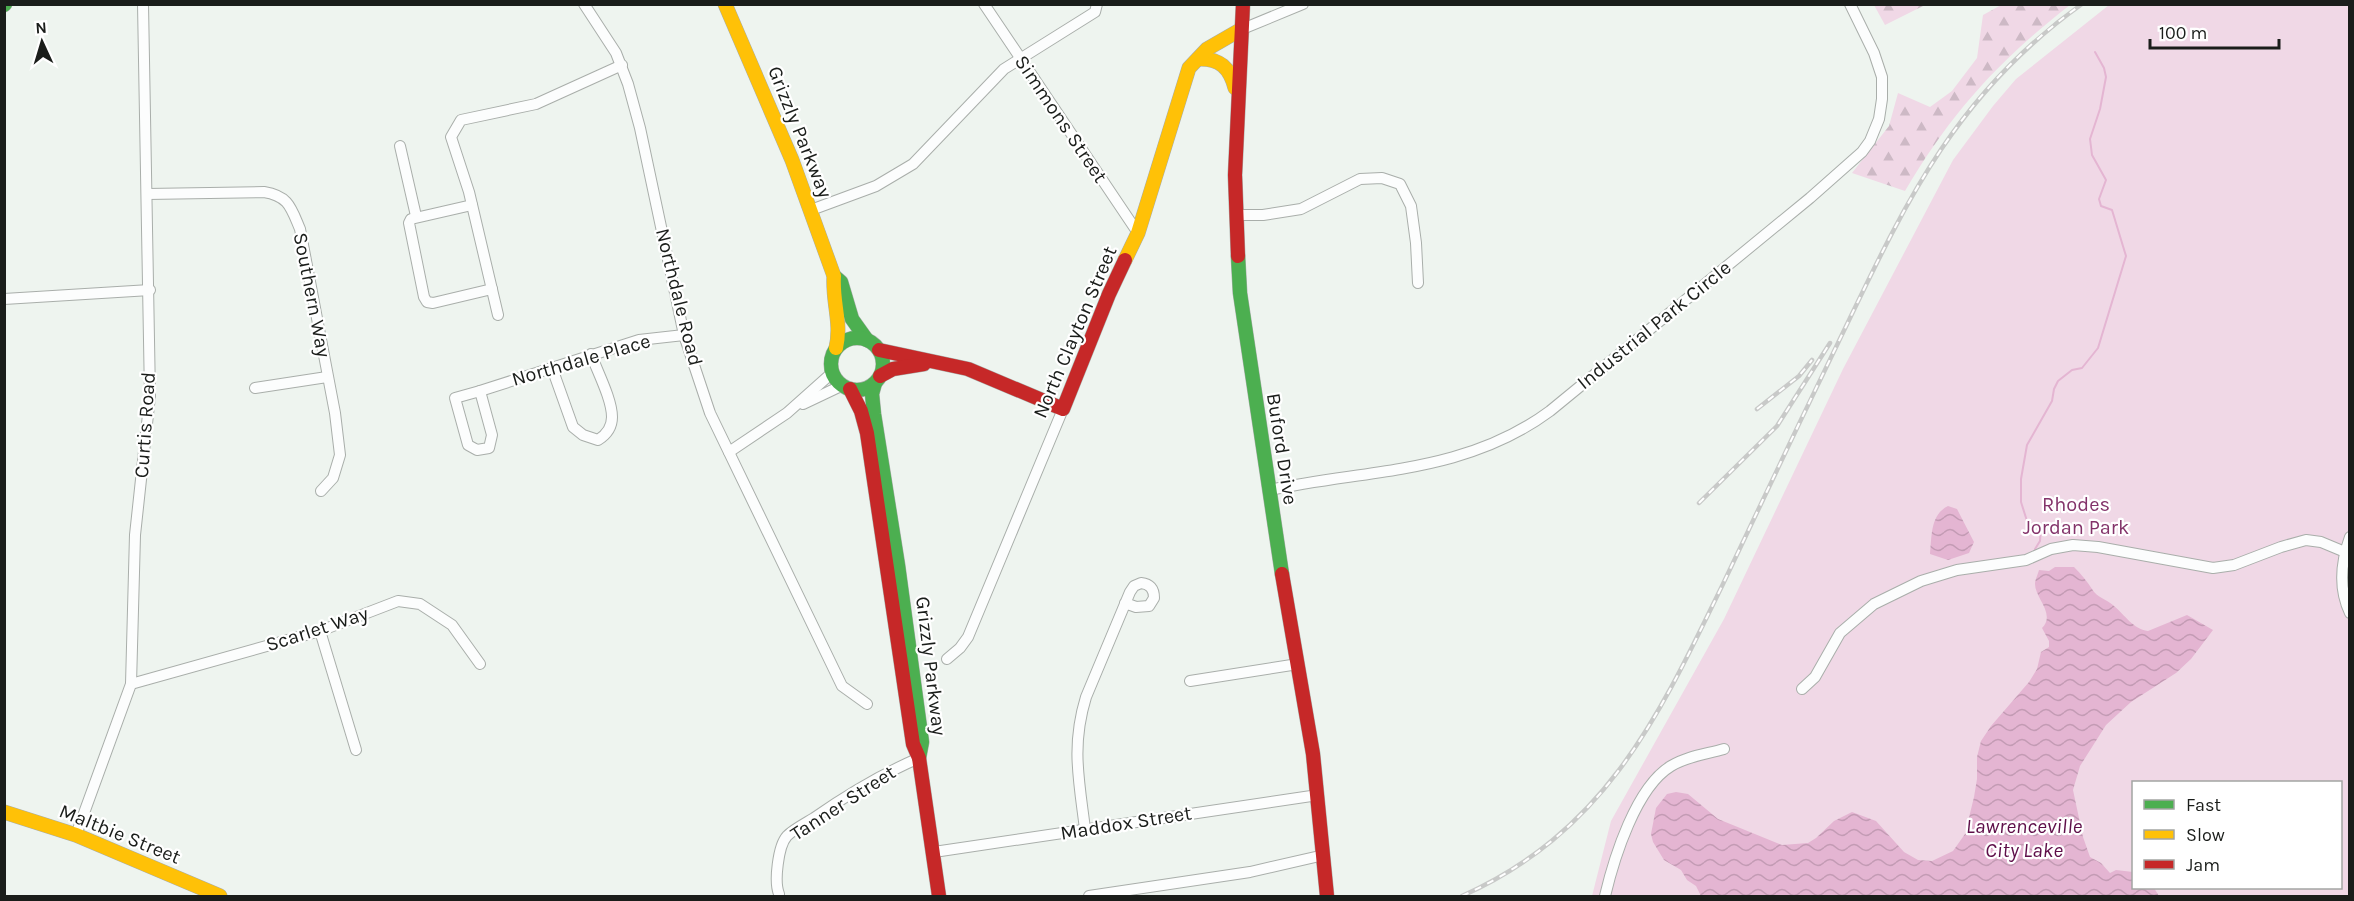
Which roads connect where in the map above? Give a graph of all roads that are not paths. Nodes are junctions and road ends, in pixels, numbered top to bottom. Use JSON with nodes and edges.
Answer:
{"nodes":[{"id":1,"x":143,"y":4,"type":"edge"},
{"id":2,"x":584,"y":4,"type":"edge"},
{"id":3,"x":725,"y":4,"type":"edge"},
{"id":4,"x":984,"y":4,"type":"edge"},
{"id":5,"x":1097,"y":4,"type":"edge"},
{"id":6,"x":1243,"y":4,"type":"edge"},
{"id":7,"x":1303,"y":4,"type":"edge"},
{"id":8,"x":1850,"y":4,"type":"edge"},
{"id":9,"x":1240,"y":30,"type":"junction"},
{"id":10,"x":1198,"y":59,"type":"junction"},
{"id":11,"x":1020,"y":60,"type":"junction"},
{"id":12,"x":622,"y":65,"type":"junction"},
{"id":13,"x":1238,"y":100,"type":"junction"},
{"id":14,"x":400,"y":146,"type":"dead end"},
{"id":15,"x":147,"y":194,"type":"junction"},
{"id":16,"x":472,"y":205,"type":"junction"},
{"id":17,"x":812,"y":210,"type":"junction"},
{"id":18,"x":1235,"y":215,"type":"junction"},
{"id":19,"x":416,"y":216,"type":"junction"},
{"id":20,"x":1138,"y":233,"type":"junction"},
{"id":21,"x":834,"y":276,"type":"junction"},
{"id":22,"x":1418,"y":283,"type":"dead end"},
{"id":23,"x":492,"y":289,"type":"junction"},
{"id":24,"x":150,"y":290,"type":"junction"},
{"id":25,"x":4,"y":299,"type":"edge"},
{"id":26,"x":498,"y":315,"type":"dead end"},
{"id":27,"x":684,"y":334,"type":"junction"},
{"id":28,"x":867,"y":340,"type":"junction"},
{"id":29,"x":836,"y":348,"type":"junction"},
{"id":30,"x":879,"y":350,"type":"junction"},
{"id":31,"x":591,"y":354,"type":"junction"},
{"id":32,"x":932,"y":363,"type":"junction"},
{"id":33,"x":552,"y":368,"type":"junction"},
{"id":34,"x":833,"y":372,"type":"junction"},
{"id":35,"x":327,"y":377,"type":"junction"},
{"id":36,"x":877,"y":380,"type":"junction"},
{"id":37,"x":846,"y":387,"type":"junction"},
{"id":38,"x":255,"y":388,"type":"dead end"},
{"id":39,"x":480,"y":391,"type":"junction"},
{"id":40,"x":1063,"y":409,"type":"junction"},
{"id":41,"x":787,"y":412,"type":"junction"},
{"id":42,"x":729,"y":452,"type":"junction"},
{"id":43,"x":1270,"y":490,"type":"junction"},
{"id":44,"x":321,"y":491,"type":"dead end"},
{"id":45,"x":2349,"y":537,"type":"edge"},
{"id":46,"x":2345,"y":552,"type":"junction"},
{"id":47,"x":1125,"y":603,"type":"dead end"},
{"id":48,"x":2349,"y":613,"type":"edge"},
{"id":49,"x":320,"y":631,"type":"junction"},
{"id":50,"x":947,"y":659,"type":"dead end"},
{"id":51,"x":480,"y":663,"type":"dead end"},
{"id":52,"x":1298,"y":664,"type":"junction"},
{"id":53,"x":1190,"y":681,"type":"dead end"},
{"id":54,"x":131,"y":684,"type":"junction"},
{"id":55,"x":1802,"y":689,"type":"dead end"},
{"id":56,"x":867,"y":704,"type":"dead end"},
{"id":57,"x":1724,"y":749,"type":"dead end"},
{"id":58,"x":356,"y":750,"type":"dead end"},
{"id":59,"x":919,"y":758,"type":"junction"},
{"id":60,"x":1318,"y":795,"type":"junction"},
{"id":61,"x":4,"y":812,"type":"edge"},
{"id":62,"x":1086,"y":829,"type":"junction"},
{"id":63,"x":76,"y":835,"type":"junction"},
{"id":64,"x":934,"y":852,"type":"junction"},
{"id":65,"x":1324,"y":855,"type":"junction"},
{"id":66,"x":779,"y":894,"type":"dead end"},
{"id":67,"x":220,"y":897,"type":"edge"},
{"id":68,"x":939,"y":897,"type":"edge"},
{"id":69,"x":1089,"y":897,"type":"edge"},
{"id":70,"x":1327,"y":897,"type":"edge"},
{"id":71,"x":1605,"y":897,"type":"edge"}],
"edges":[{"from":1,"to":15,"type":"street","name":"Curtis Road"},
{"from":2,"to":12,"type":"street","name":"Northdale Road"},
{"from":3,"to":17,"type":"main road","name":"Grizzly Parkway"},
{"from":4,"to":11,"type":"street","name":"Simmons Street"},
{"from":5,"to":11,"type":"street"},
{"from":6,"to":9,"type":"main road","name":"Buford Drive"},
{"from":7,"to":9,"type":"street"},
{"from":8,"to":43,"type":"street","name":"Industrial Park Circle"},
{"from":9,"to":10,"type":"main road","name":"North Clayton Street"},
{"from":9,"to":13,"type":"main road","name":"Buford Drive"},
{"from":10,"to":13,"type":"main road"},
{"from":10,"to":20,"type":"main road","name":"North Clayton Street"},
{"from":11,"to":17,"type":"street"},
{"from":11,"to":20,"type":"street","name":"Simmons Street"},
{"from":12,"to":16,"type":"street"},
{"from":12,"to":27,"type":"street","name":"Northdale Road"},
{"from":13,"to":18,"type":"main road","name":"Buford Drive"},
{"from":14,"to":19,"type":"street"},
{"from":15,"to":24,"type":"street","name":"Curtis Road"},
{"from":15,"to":35,"type":"street","name":"Southern Way"},
{"from":16,"to":19,"type":"street"},
{"from":16,"to":23,"type":"street"},
{"from":17,"to":21,"type":"main road","name":"Grizzly Parkway"},
{"from":18,"to":22,"type":"street"},
{"from":18,"to":43,"type":"main road","name":"Buford Drive"},
{"from":19,"to":23,"type":"street"},
{"from":20,"to":40,"type":"main road","name":"North Clayton Street"},
{"from":21,"to":28,"type":"main road","name":"Grizzly Parkway"},
{"from":21,"to":29,"type":"main road","name":"Grizzly Parkway"},
{"from":23,"to":26,"type":"street"},
{"from":24,"to":25,"type":"street"},
{"from":24,"to":54,"type":"street","name":"Curtis Road"},
{"from":27,"to":31,"type":"street","name":"Northdale Place"},
{"from":27,"to":42,"type":"street","name":"Northdale Road"},
{"from":28,"to":29,"type":"main road"},
{"from":28,"to":30,"type":"main road"},
{"from":29,"to":34,"type":"main road"},
{"from":30,"to":32,"type":"main road"},
{"from":30,"to":36,"type":"main road"},
{"from":31,"to":33,"type":"street","name":"Northdale Place"},
{"from":31,"to":33,"type":"street"},
{"from":32,"to":36,"type":"main road"},
{"from":32,"to":40,"type":"main road"},
{"from":33,"to":39,"type":"street","name":"Northdale Place"},
{"from":34,"to":37,"type":"main road"},
{"from":34,"to":41,"type":"street"},
{"from":35,"to":38,"type":"street"},
{"from":35,"to":44,"type":"street","name":"Southern Way"},
{"from":36,"to":37,"type":"main road"},
{"from":36,"to":59,"type":"main road","name":"Grizzly Parkway"},
{"from":37,"to":41,"type":"street"},
{"from":37,"to":59,"type":"main road","name":"Grizzly Parkway"},
{"from":39,"to":39,"type":"street","name":"Northdale Place"},
{"from":40,"to":50,"type":"street","name":"North Clayton Street"},
{"from":41,"to":42,"type":"street"},
{"from":42,"to":56,"type":"street","name":"Northdale Road"},
{"from":43,"to":52,"type":"main road","name":"Buford Drive"},
{"from":45,"to":46,"type":"street"},
{"from":46,"to":48,"type":"street"},
{"from":46,"to":55,"type":"street"},
{"from":47,"to":62,"type":"street"},
{"from":49,"to":51,"type":"street","name":"Scarlet Way"},
{"from":49,"to":54,"type":"street","name":"Scarlet Way"},
{"from":49,"to":58,"type":"street"},
{"from":52,"to":53,"type":"street"},
{"from":52,"to":60,"type":"main road","name":"Buford Drive"},
{"from":54,"to":63,"type":"street","name":"Curtis Road"},
{"from":57,"to":71,"type":"street"},
{"from":59,"to":64,"type":"main road"},
{"from":59,"to":66,"type":"street","name":"Tanner Street"},
{"from":60,"to":62,"type":"street","name":"Maddox Street"},
{"from":60,"to":65,"type":"main road","name":"Buford Drive"},
{"from":61,"to":63,"type":"main road","name":"Maltbie Street"},
{"from":62,"to":64,"type":"street","name":"Maddox Street"},
{"from":63,"to":67,"type":"main road","name":"Maltbie Street"},
{"from":64,"to":68,"type":"main road"},
{"from":65,"to":69,"type":"street"},
{"from":65,"to":70,"type":"main road","name":"Buford Drive"}]}
